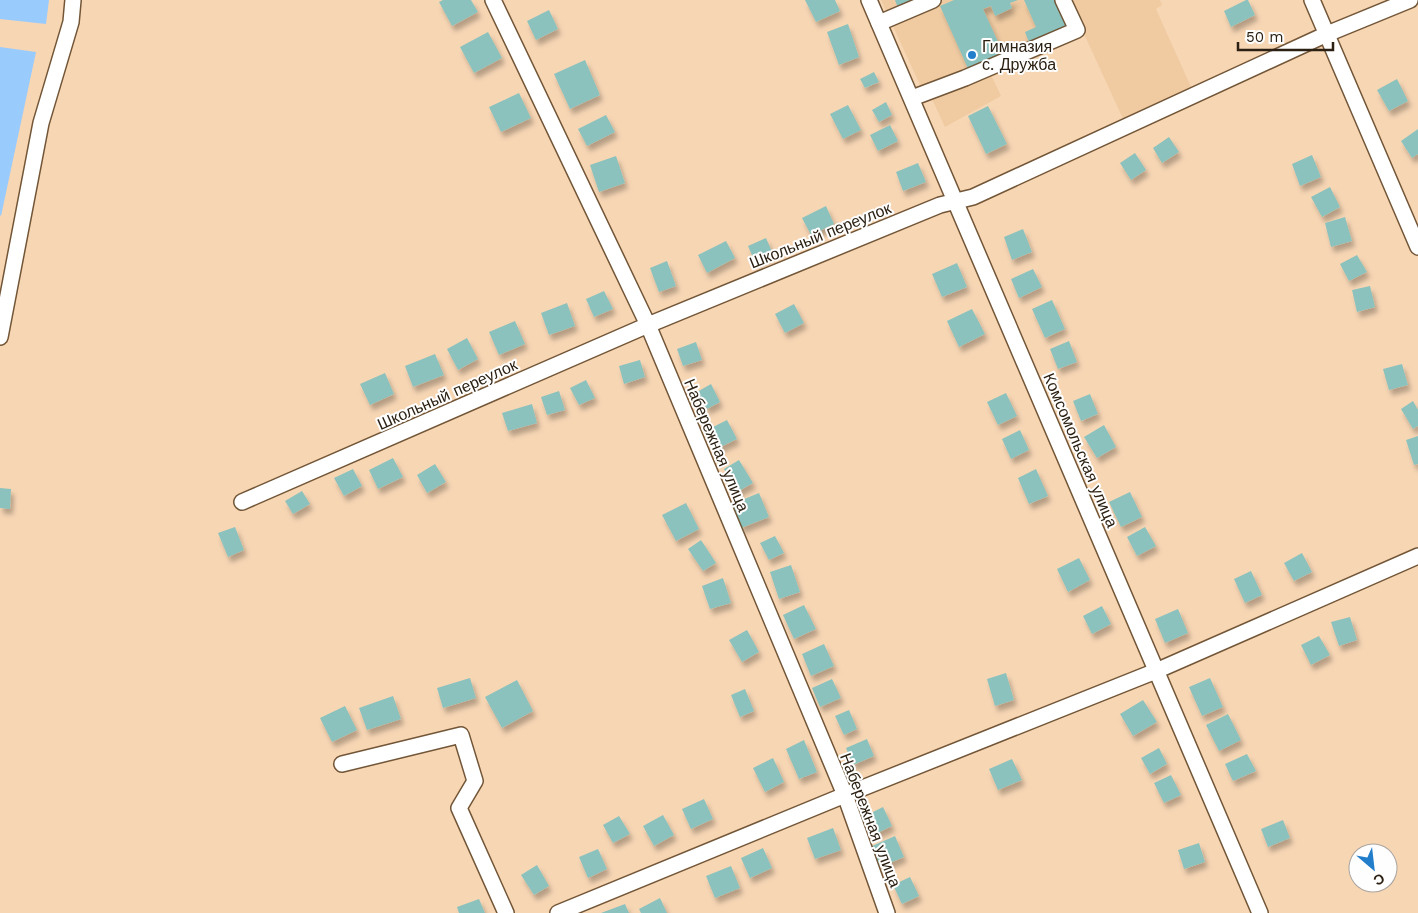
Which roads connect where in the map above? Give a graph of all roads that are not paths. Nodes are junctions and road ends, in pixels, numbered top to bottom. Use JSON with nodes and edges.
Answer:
{"nodes":[{"id":1,"x":73,"y":0,"type":"edge"},
{"id":2,"x":493,"y":0,"type":"edge"},
{"id":3,"x":869,"y":0,"type":"edge"},
{"id":4,"x":933,"y":0,"type":"edge"},
{"id":5,"x":1064,"y":0,"type":"edge"},
{"id":6,"x":1312,"y":0,"type":"edge"},
{"id":7,"x":1410,"y":0,"type":"edge"},
{"id":8,"x":879,"y":23,"type":"junction"},
{"id":9,"x":1327,"y":34,"type":"junction"},
{"id":10,"x":912,"y":98,"type":"junction"},
{"id":11,"x":957,"y":201,"type":"junction"},
{"id":12,"x":1418,"y":247,"type":"edge"},
{"id":13,"x":648,"y":325,"type":"junction"},
{"id":14,"x":0,"y":337,"type":"edge"},
{"id":15,"x":242,"y":502,"type":"dead end"},
{"id":16,"x":1418,"y":556,"type":"edge"},
{"id":17,"x":1156,"y":671,"type":"junction"},
{"id":18,"x":342,"y":764,"type":"dead end"},
{"id":19,"x":845,"y":795,"type":"junction"},
{"id":20,"x":506,"y":913,"type":"edge"},
{"id":21,"x":558,"y":913,"type":"edge"},
{"id":22,"x":888,"y":913,"type":"edge"},
{"id":23,"x":1260,"y":913,"type":"edge"}],
"edges":[{"from":1,"to":14,"type":"street"},
{"from":2,"to":13,"type":"street","name":"Набережная улица"},
{"from":3,"to":8,"type":"street","name":"Комсомольская улица"},
{"from":4,"to":8,"type":"street"},
{"from":5,"to":10,"type":"street"},
{"from":6,"to":9,"type":"street"},
{"from":7,"to":9,"type":"street","name":"Школьный переулок"},
{"from":8,"to":10,"type":"street","name":"Комсомольская улица"},
{"from":9,"to":11,"type":"street","name":"Школьный переулок"},
{"from":9,"to":12,"type":"street"},
{"from":10,"to":11,"type":"street","name":"Комсомольская улица"},
{"from":11,"to":13,"type":"street","name":"Школьный переулок"},
{"from":11,"to":17,"type":"street","name":"Комсомольская улица"},
{"from":13,"to":15,"type":"street","name":"Школьный переулок"},
{"from":13,"to":19,"type":"street","name":"Набережная улица"},
{"from":16,"to":17,"type":"street"},
{"from":17,"to":19,"type":"street"},
{"from":17,"to":23,"type":"street","name":"Комсомольская улица"},
{"from":18,"to":20,"type":"street"},
{"from":19,"to":21,"type":"street"},
{"from":19,"to":22,"type":"street","name":"Набережная улица"}]}
